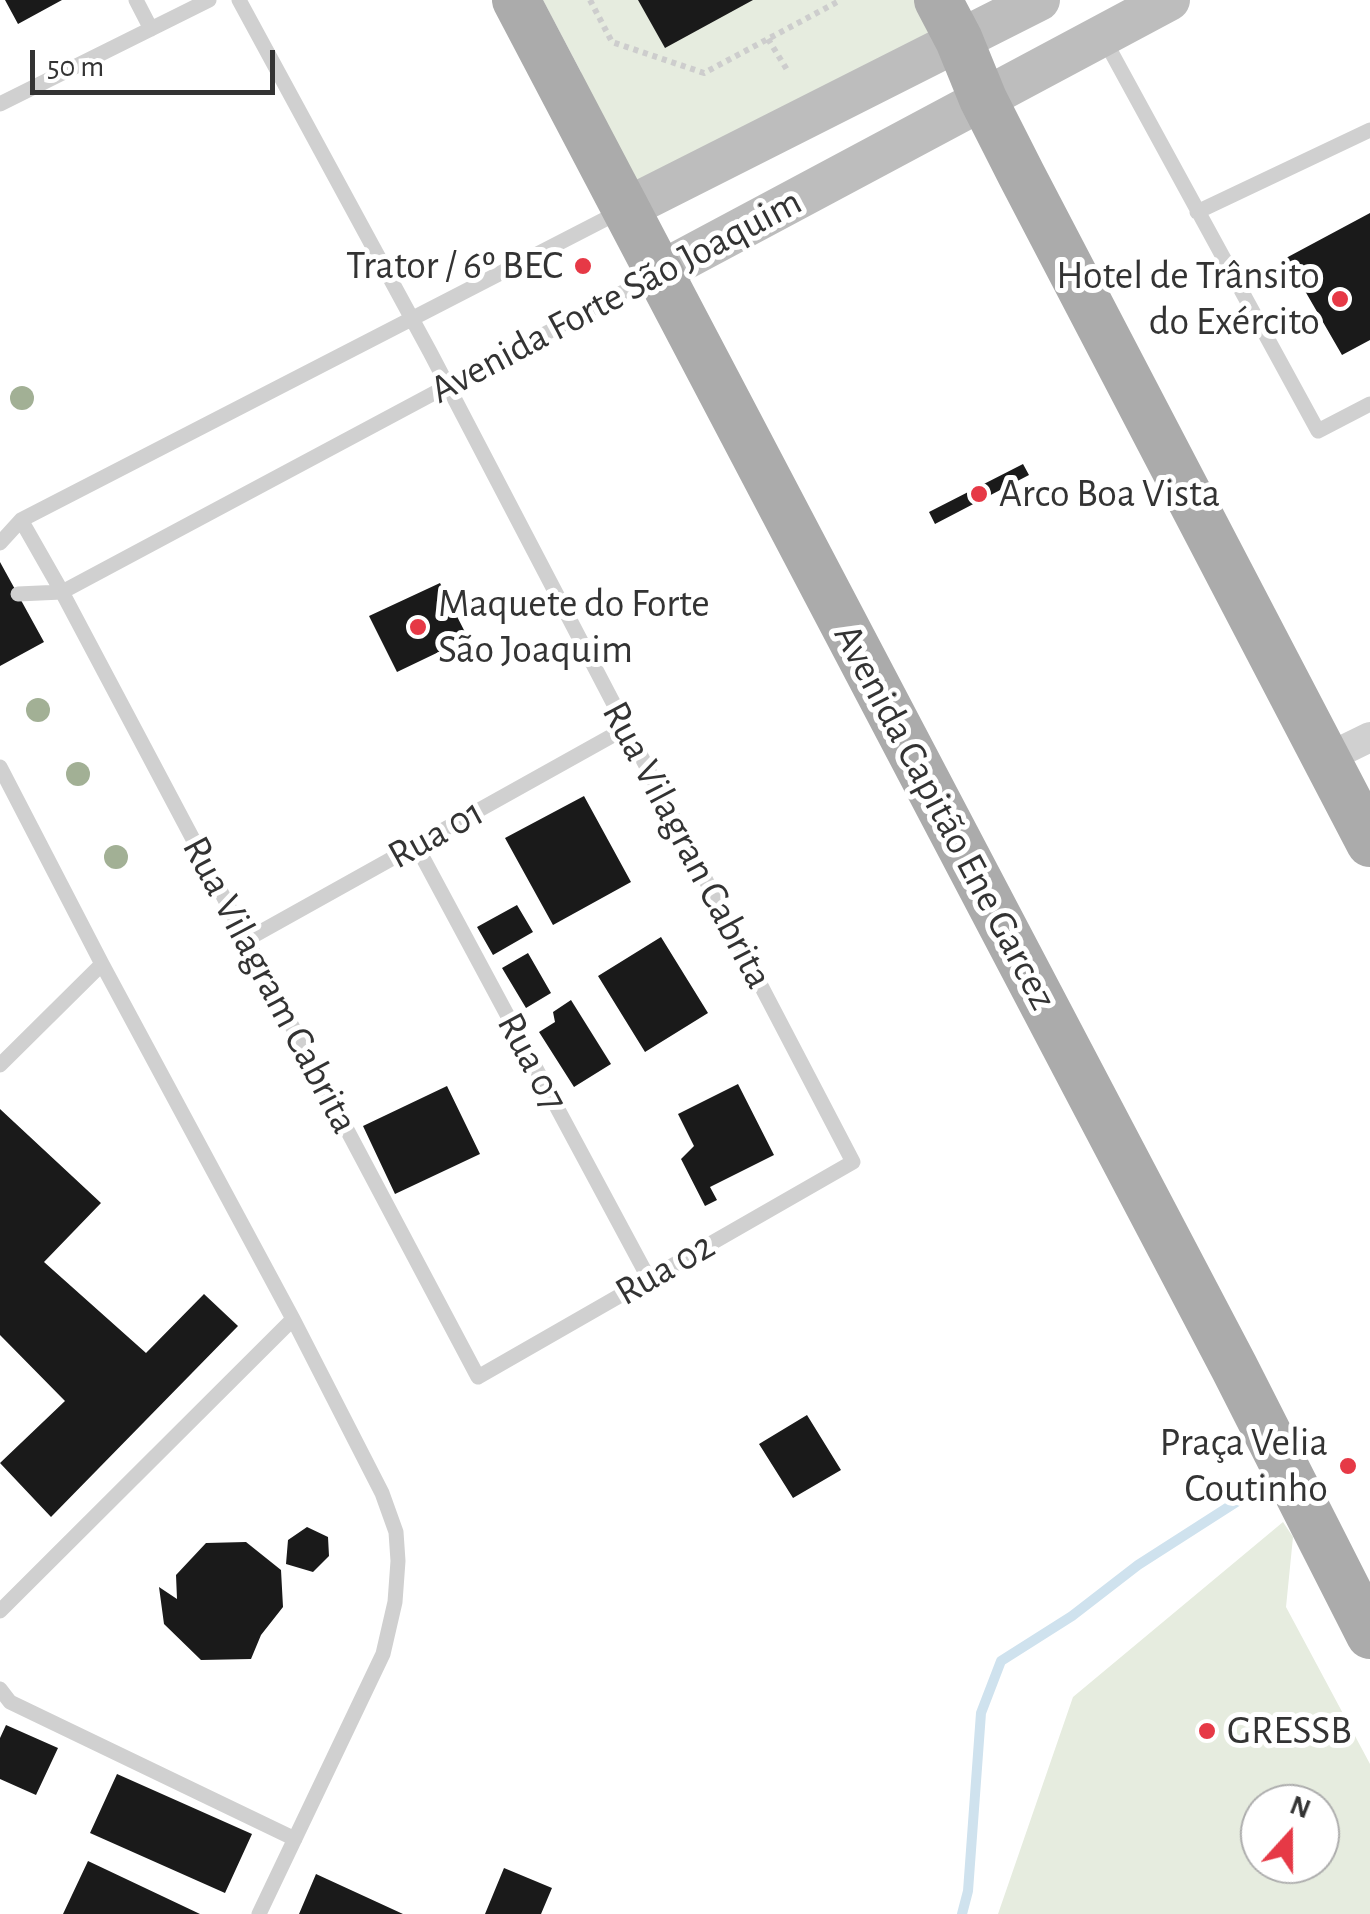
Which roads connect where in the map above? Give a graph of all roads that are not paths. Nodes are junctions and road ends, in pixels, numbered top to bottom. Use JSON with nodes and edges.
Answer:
{"nodes":[{"id":1,"x":136,"y":0,"type":"edge"},
{"id":2,"x":210,"y":0,"type":"edge"},
{"id":3,"x":239,"y":0,"type":"edge"},
{"id":4,"x":516,"y":0,"type":"edge"},
{"id":5,"x":1169,"y":0,"type":"edge"},
{"id":6,"x":1016,"y":5,"type":"edge"},
{"id":7,"x":948,"y":20,"type":"edge"},
{"id":8,"x":1113,"y":20,"type":"edge"},
{"id":9,"x":151,"y":29,"type":"junction"},
{"id":10,"x":983,"y":100,"type":"junction"},
{"id":11,"x":0,"y":104,"type":"edge"},
{"id":12,"x":1370,"y":130,"type":"edge"},
{"id":13,"x":625,"y":209,"type":"junction"},
{"id":14,"x":1197,"y":212,"type":"junction"},
{"id":15,"x":660,"y":272,"type":"junction"},
{"id":16,"x":412,"y":318,"type":"junction"},
{"id":17,"x":448,"y":386,"type":"junction"},
{"id":18,"x":1370,"y":404,"type":"edge"},
{"id":19,"x":21,"y":520,"type":"junction"},
{"id":20,"x":0,"y":543,"type":"edge"},
{"id":21,"x":62,"y":592,"type":"junction"},
{"id":22,"x":18,"y":594,"type":"dead end"},
{"id":23,"x":626,"y":728,"type":"junction"},
{"id":24,"x":1370,"y":737,"type":"edge"},
{"id":25,"x":1327,"y":758,"type":"junction"},
{"id":26,"x":0,"y":768,"type":"edge"},
{"id":27,"x":1370,"y":843,"type":"edge"},
{"id":28,"x":416,"y":845,"type":"junction"},
{"id":29,"x":246,"y":940,"type":"junction"},
{"id":30,"x":102,"y":964,"type":"junction"},
{"id":31,"x":0,"y":1065,"type":"edge"},
{"id":32,"x":853,"y":1162,"type":"joint"},
{"id":33,"x":649,"y":1279,"type":"junction"},
{"id":34,"x":293,"y":1318,"type":"junction"},
{"id":35,"x":478,"y":1378,"type":"joint"},
{"id":36,"x":0,"y":1611,"type":"edge"},
{"id":37,"x":1370,"y":1635,"type":"edge"},
{"id":38,"x":0,"y":1689,"type":"edge"},
{"id":39,"x":294,"y":1839,"type":"junction"},
{"id":40,"x":259,"y":1914,"type":"edge"}],
"edges":[{"from":1,"to":9,"type":"lane"},
{"from":2,"to":9,"type":"lane"},
{"from":3,"to":16,"type":"lane","name":"Rua Vilagran Cabrita"},
{"from":4,"to":13,"type":"main road","name":"Avenida Capitão Ene Garcez"},
{"from":5,"to":8,"type":"street","name":"Avenida Forte São Joaquim"},
{"from":6,"to":7,"type":"street","name":"Avenida Forte São Joaquim"},
{"from":7,"to":10,"type":"main road"},
{"from":7,"to":13,"type":"street","name":"Avenida Forte São Joaquim"},
{"from":8,"to":10,"type":"street","name":"Avenida Forte São Joaquim"},
{"from":8,"to":14,"type":"lane"},
{"from":9,"to":11,"type":"lane"},
{"from":10,"to":15,"type":"street","name":"Avenida Forte São Joaquim"},
{"from":10,"to":25,"type":"main road"},
{"from":12,"to":14,"type":"lane"},
{"from":13,"to":15,"type":"main road","name":"Avenida Capitão Ene Garcez"},
{"from":13,"to":16,"type":"lane","name":"Avenida Forte São Joaquim"},
{"from":14,"to":18,"type":"lane"},
{"from":15,"to":17,"type":"lane","name":"Avenida Forte São Joaquim"},
{"from":15,"to":37,"type":"main road","name":"Avenida Capitão Ene Garcez"},
{"from":16,"to":17,"type":"lane","name":"Rua Vilagran Cabrita"},
{"from":16,"to":19,"type":"lane","name":"Avenida Forte São Joaquim"},
{"from":17,"to":21,"type":"lane","name":"Avenida Forte São Joaquim"},
{"from":17,"to":23,"type":"lane","name":"Rua Vilagran Cabrita"},
{"from":19,"to":20,"type":"lane","name":"Avenida Forte São Joaquim"},
{"from":19,"to":21,"type":"lane"},
{"from":21,"to":22,"type":"lane","name":"Avenida Forte São Joaquim"},
{"from":21,"to":29,"type":"lane","name":"Rua Vilagram Cabrita"},
{"from":23,"to":28,"type":"lane","name":"Rua 01"},
{"from":23,"to":32,"type":"lane","name":"Rua Vilagran Cabrita"},
{"from":24,"to":25,"type":"street"},
{"from":25,"to":27,"type":"main road"},
{"from":26,"to":30,"type":"lane"},
{"from":28,"to":29,"type":"lane","name":"Rua 01"},
{"from":28,"to":33,"type":"lane","name":"Rua 07"},
{"from":29,"to":35,"type":"lane","name":"Rua Vilagram Cabrita"},
{"from":30,"to":31,"type":"lane"},
{"from":30,"to":34,"type":"lane"},
{"from":32,"to":33,"type":"lane","name":"Rua 02"},
{"from":33,"to":35,"type":"lane","name":"Rua 02"},
{"from":34,"to":36,"type":"lane"},
{"from":34,"to":39,"type":"lane"},
{"from":38,"to":39,"type":"lane"},
{"from":39,"to":40,"type":"lane"}]}
